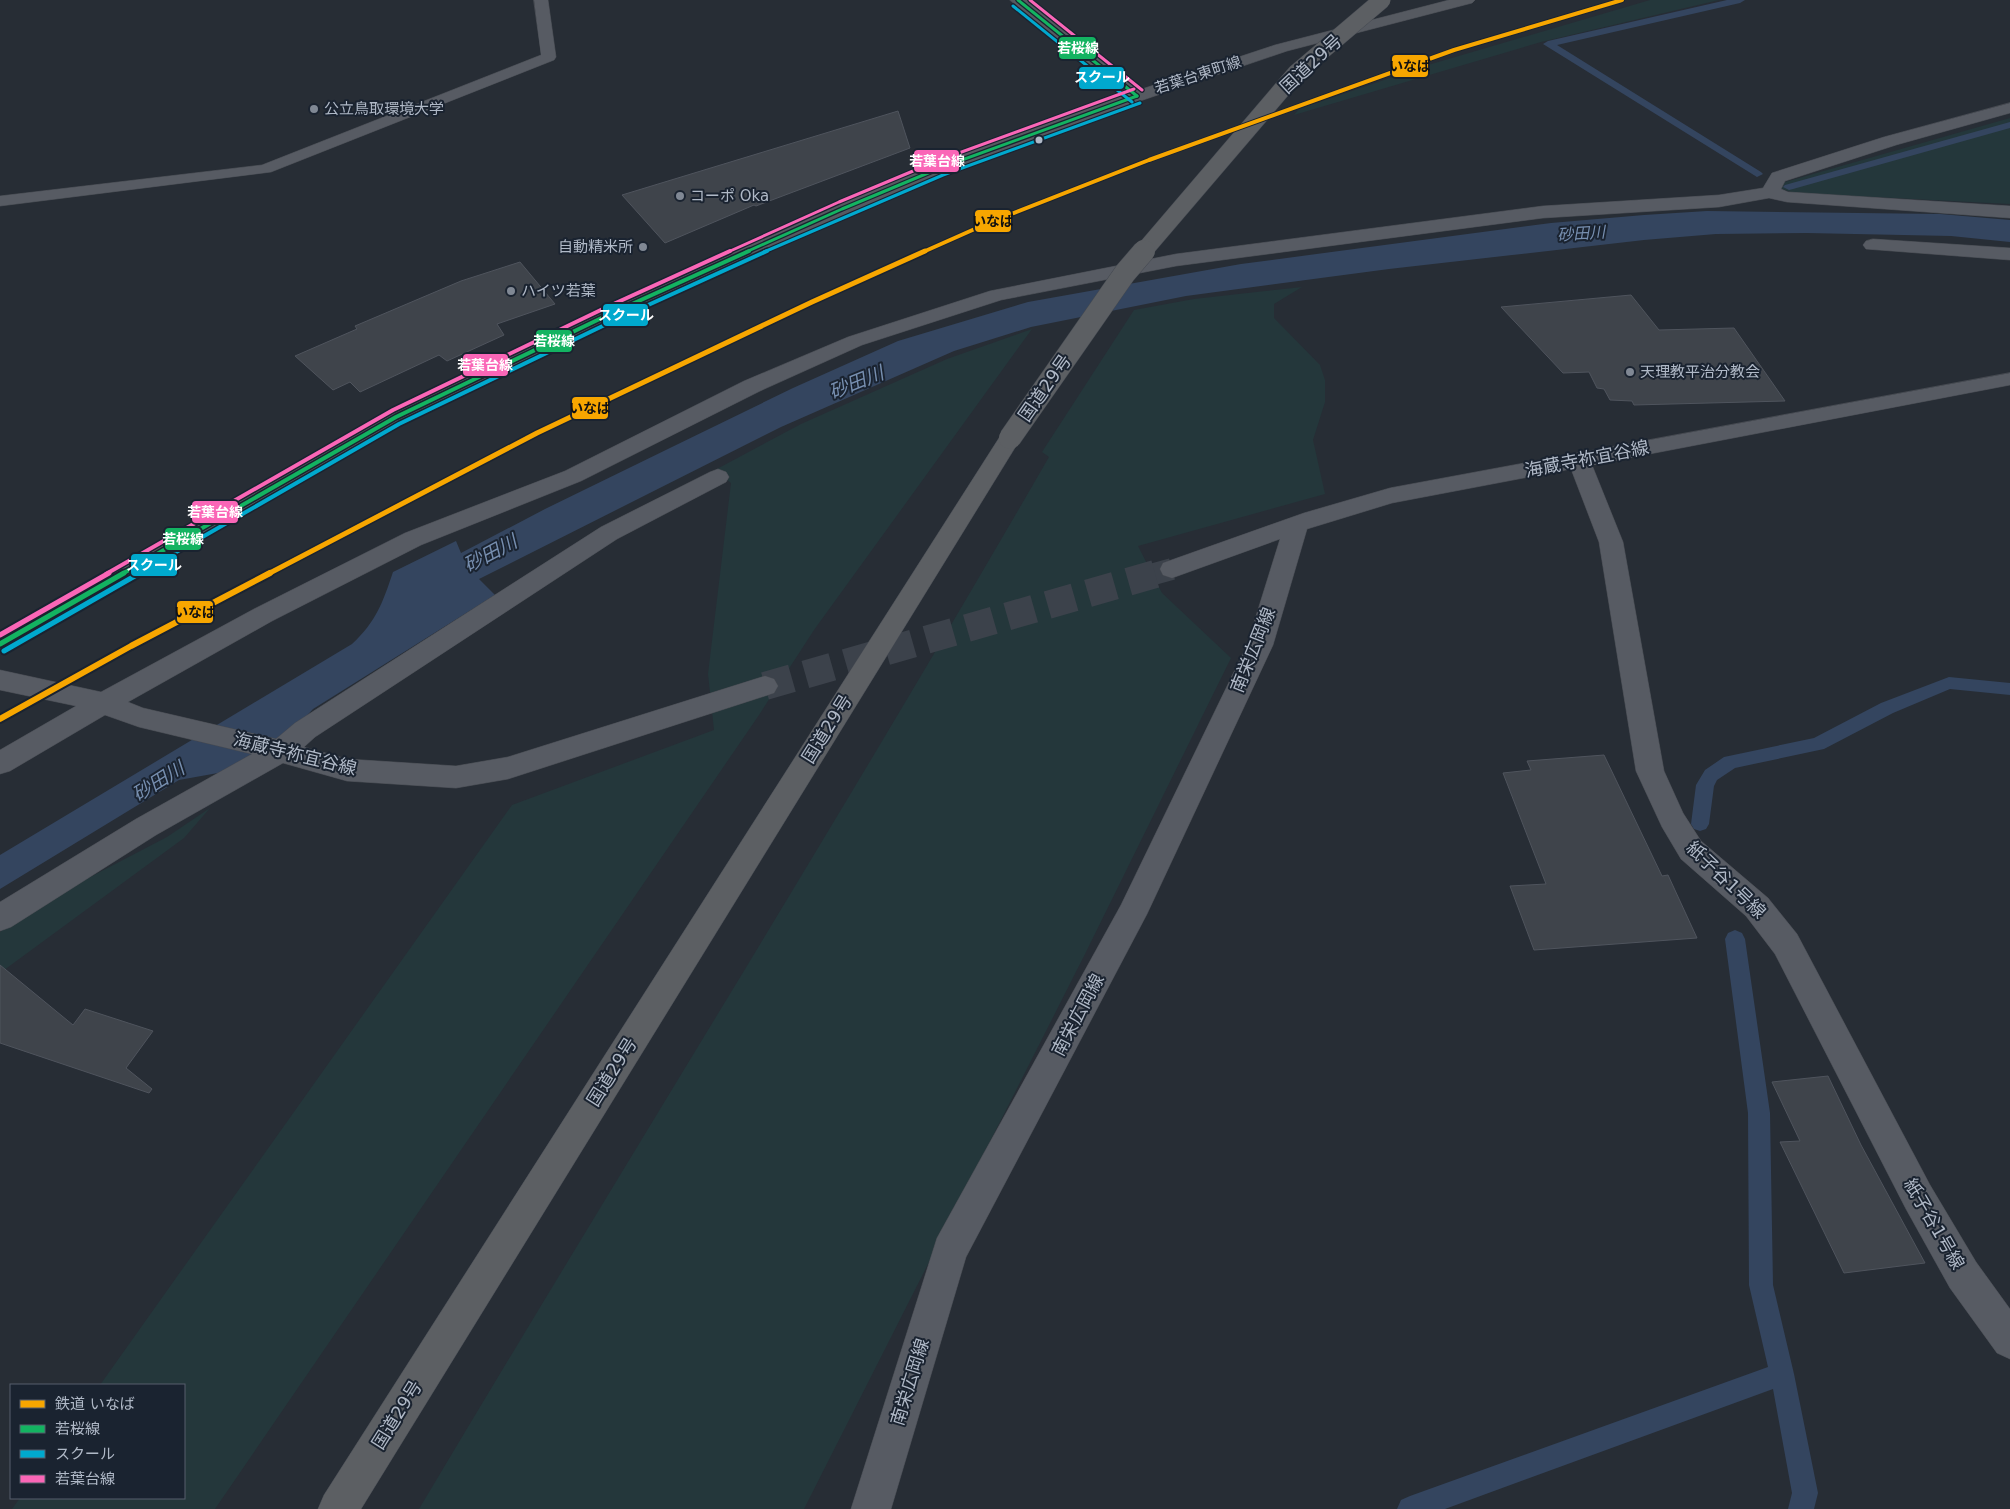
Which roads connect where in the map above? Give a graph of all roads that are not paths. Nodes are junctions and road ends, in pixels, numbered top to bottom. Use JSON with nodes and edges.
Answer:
{"nodes":[{"id":1,"x":541,"y":0,"type":"edge"},
{"id":2,"x":1018,"y":0,"type":"edge"},
{"id":3,"x":1382,"y":0,"type":"edge"},
{"id":4,"x":1467,"y":0,"type":"edge"},
{"id":5,"x":1137,"y":96,"type":"junction"},
{"id":6,"x":2010,"y":108,"type":"edge"},
{"id":7,"x":1770,"y":192,"type":"junction"},
{"id":8,"x":0,"y":201,"type":"edge"},
{"id":9,"x":2010,"y":212,"type":"edge"},
{"id":10,"x":1873,"y":245,"type":"dead end"},
{"id":11,"x":2010,"y":254,"type":"edge"},
{"id":12,"x":2010,"y":379,"type":"edge"},
{"id":13,"x":1579,"y":461,"type":"junction"},
{"id":14,"x":718,"y":477,"type":"dead end"},
{"id":15,"x":1297,"y":524,"type":"junction"},
{"id":16,"x":1172,"y":569,"type":"tunnel mouth"},
{"id":17,"x":0,"y":644,"type":"edge"},
{"id":18,"x":0,"y":680,"type":"edge"},
{"id":19,"x":765,"y":686,"type":"tunnel mouth"},
{"id":20,"x":103,"y":703,"type":"junction"},
{"id":21,"x":273,"y":749,"type":"junction"},
{"id":22,"x":0,"y":763,"type":"edge"},
{"id":23,"x":0,"y":918,"type":"edge"},
{"id":24,"x":2010,"y":1340,"type":"edge"},
{"id":25,"x":338,"y":1509,"type":"edge"},
{"id":26,"x":872,"y":1509,"type":"edge"}],
"edges":[{"from":1,"to":8,"type":"lane"},
{"from":2,"to":5,"type":"main road"},
{"from":3,"to":25,"type":"highway","name":"国道29号","bridge":true},
{"from":4,"to":5,"type":"main road","name":"若葉台東町線"},
{"from":5,"to":17,"type":"main road","name":"若葉台東町線"},
{"from":6,"to":7,"type":"street"},
{"from":7,"to":9,"type":"street"},
{"from":7,"to":20,"type":"street"},
{"from":10,"to":11,"type":"street"},
{"from":12,"to":13,"type":"street","name":"海蔵寺祢宜谷線"},
{"from":13,"to":15,"type":"street","name":"海蔵寺祢宜谷線"},
{"from":13,"to":24,"type":"street","name":"紙子谷1号線"},
{"from":14,"to":21,"type":"street"},
{"from":15,"to":16,"type":"street","name":"海蔵寺祢宜谷線"},
{"from":15,"to":26,"type":"street","name":"南栄広岡線"},
{"from":18,"to":20,"type":"street","name":"海蔵寺祢宜谷線"},
{"from":19,"to":21,"type":"street","name":"海蔵寺祢宜谷線"},
{"from":20,"to":21,"type":"street","name":"海蔵寺祢宜谷線"},
{"from":20,"to":22,"type":"street"},
{"from":21,"to":23,"type":"street"}]}
